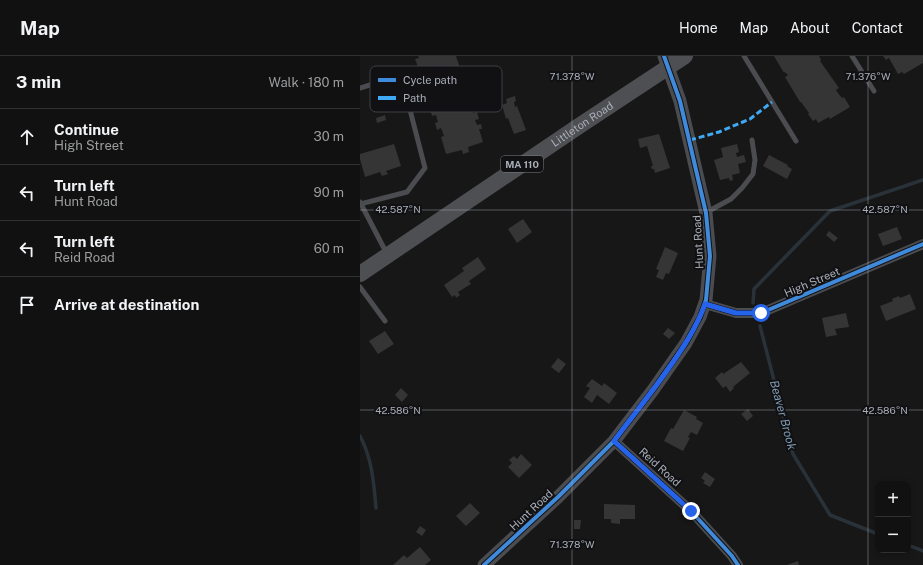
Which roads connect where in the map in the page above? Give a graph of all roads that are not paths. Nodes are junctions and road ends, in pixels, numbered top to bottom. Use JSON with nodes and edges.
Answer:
{"nodes":[{"id":1,"x":685,"y":56,"type":"edge"},
{"id":2,"x":744,"y":56,"type":"edge"},
{"id":3,"x":852,"y":56,"type":"edge"},
{"id":4,"x":666,"y":61,"type":"edge"},
{"id":5,"x":370,"y":85,"type":"edge"},
{"id":6,"x":360,"y":88,"type":"edge"},
{"id":7,"x":874,"y":91,"type":"dead end"},
{"id":8,"x":411,"y":112,"type":"edge"},
{"id":9,"x":752,"y":140,"type":"dead end"},
{"id":10,"x":796,"y":141,"type":"dead end"},
{"id":11,"x":360,"y":203,"type":"edge"},
{"id":12,"x":706,"y":213,"type":"junction"},
{"id":13,"x":923,"y":244,"type":"edge"},
{"id":14,"x":387,"y":255,"type":"junction"},
{"id":15,"x":360,"y":274,"type":"edge"},
{"id":16,"x":360,"y":287,"type":"edge"},
{"id":17,"x":705,"y":304,"type":"junction"},
{"id":18,"x":385,"y":321,"type":"dead end"},
{"id":19,"x":614,"y":441,"type":"junction"},
{"id":20,"x":484,"y":565,"type":"edge"},
{"id":21,"x":738,"y":565,"type":"edge"}],
"edges":[{"from":1,"to":4,"type":"main road","name":"Littleton Road","number":"MA 110"},
{"from":2,"to":10,"type":"lane"},
{"from":3,"to":7,"type":"lane"},
{"from":4,"to":12,"type":"street","name":"Hunt Road"},
{"from":4,"to":14,"type":"main road","name":"Littleton Road","number":"MA 110"},
{"from":5,"to":6,"type":"lane"},
{"from":8,"to":11,"type":"lane"},
{"from":9,"to":12,"type":"lane"},
{"from":11,"to":14,"type":"lane"},
{"from":12,"to":17,"type":"street","name":"Hunt Road"},
{"from":13,"to":17,"type":"street","name":"High Street"},
{"from":14,"to":15,"type":"main road","name":"Littleton Road","number":"MA 110"},
{"from":16,"to":18,"type":"lane"},
{"from":17,"to":19,"type":"street","name":"Hunt Road"},
{"from":19,"to":20,"type":"street","name":"Hunt Road"},
{"from":19,"to":21,"type":"street","name":"Reid Road"}]}
